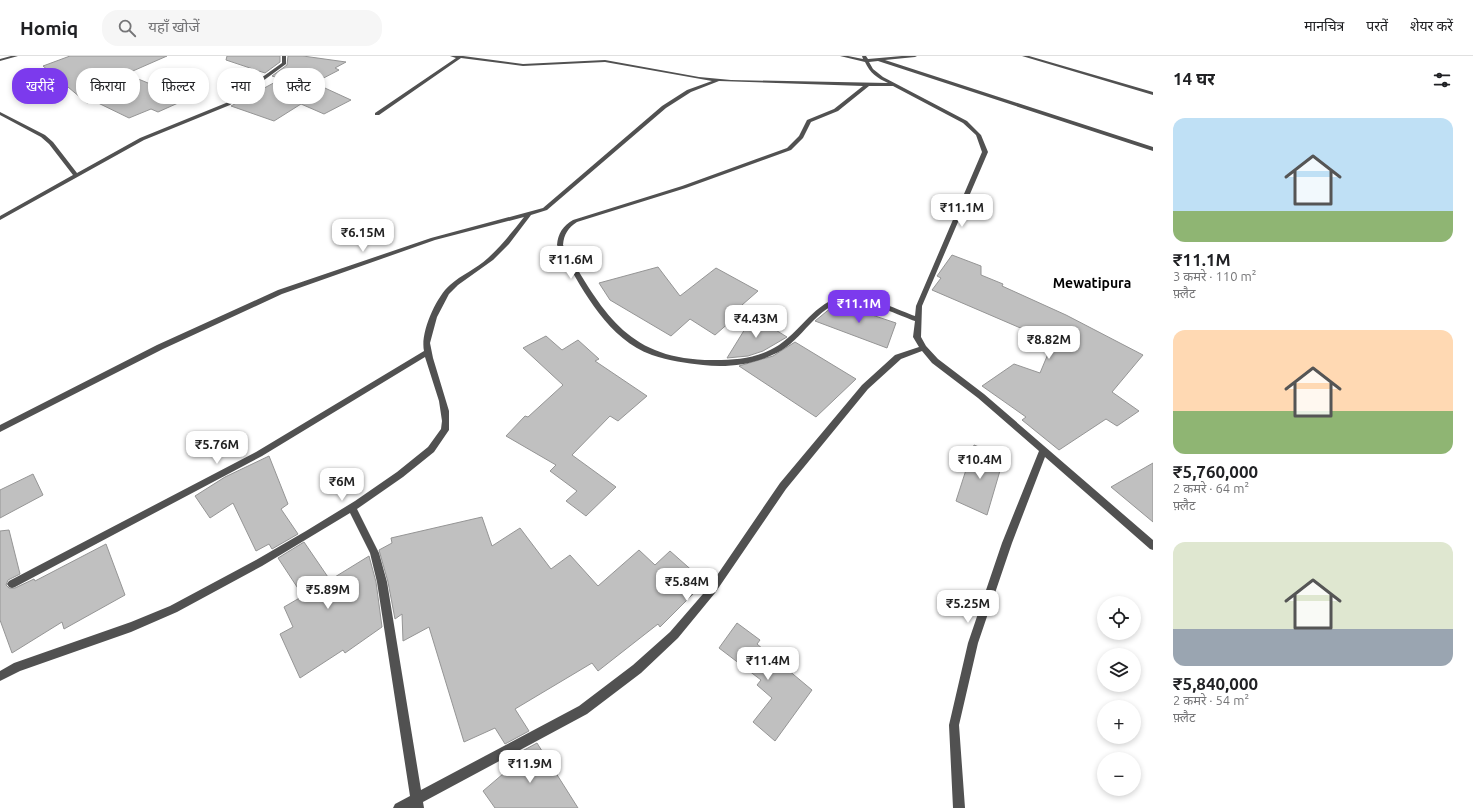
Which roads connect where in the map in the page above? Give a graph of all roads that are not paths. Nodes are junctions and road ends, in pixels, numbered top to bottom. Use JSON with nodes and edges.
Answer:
{"nodes":[{"id":1,"x":16,"y":56,"type":"edge"},
{"id":2,"x":291,"y":56,"type":"edge"},
{"id":3,"x":452,"y":56,"type":"edge"},
{"id":4,"x":842,"y":56,"type":"edge"},
{"id":5,"x":915,"y":56,"type":"edge"},
{"id":6,"x":1024,"y":56,"type":"edge"},
{"id":7,"x":284,"y":57,"type":"edge"},
{"id":8,"x":460,"y":57,"type":"junction"},
{"id":9,"x":865,"y":59,"type":"edge"},
{"id":10,"x":0,"y":60,"type":"edge"},
{"id":11,"x":879,"y":60,"type":"junction"},
{"id":12,"x":718,"y":80,"type":"junction"},
{"id":13,"x":867,"y":85,"type":"junction"},
{"id":14,"x":894,"y":86,"type":"junction"},
{"id":15,"x":1153,"y":94,"type":"edge"},
{"id":16,"x":0,"y":113,"type":"edge"},
{"id":17,"x":377,"y":114,"type":"dead end"},
{"id":18,"x":1153,"y":149,"type":"edge"},
{"id":19,"x":76,"y":175,"type":"junction"},
{"id":20,"x":530,"y":212,"type":"junction"},
{"id":21,"x":0,"y":218,"type":"edge"},
{"id":22,"x":919,"y":320,"type":"junction"},
{"id":23,"x":922,"y":348,"type":"junction"},
{"id":24,"x":427,"y":354,"type":"junction"},
{"id":25,"x":0,"y":428,"type":"edge"},
{"id":26,"x":1043,"y":451,"type":"junction"},
{"id":27,"x":352,"y":508,"type":"junction"},
{"id":28,"x":1153,"y":546,"type":"edge"},
{"id":29,"x":12,"y":584,"type":"dead end"},
{"id":30,"x":0,"y":676,"type":"edge"},
{"id":31,"x":418,"y":803,"type":"edge"},
{"id":32,"x":399,"y":808,"type":"edge"},
{"id":33,"x":959,"y":808,"type":"edge"}],
"edges":[{"from":1,"to":10,"type":"street"},
{"from":2,"to":7,"type":"street"},
{"from":3,"to":8,"type":"street"},
{"from":4,"to":9,"type":"street"},
{"from":5,"to":11,"type":"street"},
{"from":6,"to":15,"type":"street"},
{"from":7,"to":19,"type":"street"},
{"from":8,"to":12,"type":"street"},
{"from":8,"to":17,"type":"street"},
{"from":9,"to":11,"type":"street"},
{"from":9,"to":14,"type":"street"},
{"from":11,"to":18,"type":"street"},
{"from":12,"to":13,"type":"street"},
{"from":12,"to":20,"type":"street"},
{"from":13,"to":14,"type":"street"},
{"from":13,"to":22,"type":"street"},
{"from":14,"to":22,"type":"street"},
{"from":16,"to":19,"type":"street"},
{"from":19,"to":21,"type":"street"},
{"from":20,"to":24,"type":"street"},
{"from":20,"to":25,"type":"street"},
{"from":22,"to":23,"type":"street"},
{"from":23,"to":26,"type":"street"},
{"from":23,"to":31,"type":"street"},
{"from":24,"to":27,"type":"street"},
{"from":24,"to":29,"type":"street"},
{"from":26,"to":28,"type":"street"},
{"from":26,"to":33,"type":"street"},
{"from":27,"to":30,"type":"street"},
{"from":27,"to":31,"type":"street"},
{"from":31,"to":32,"type":"street"}]}
